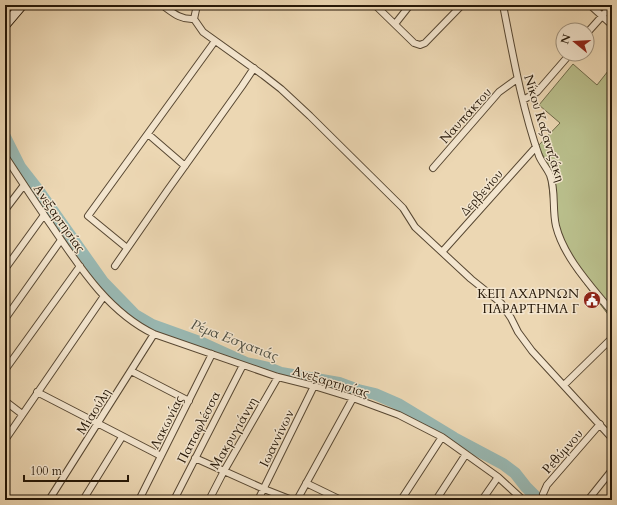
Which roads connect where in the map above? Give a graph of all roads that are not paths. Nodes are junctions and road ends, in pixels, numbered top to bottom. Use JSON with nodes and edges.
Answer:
{"nodes":[{"id":1,"x":22,"y":5,"type":"edge"},
{"id":2,"x":162,"y":5,"type":"edge"},
{"id":3,"x":197,"y":5,"type":"edge"},
{"id":4,"x":410,"y":5,"type":"edge"},
{"id":5,"x":462,"y":5,"type":"edge"},
{"id":6,"x":503,"y":5,"type":"edge"},
{"id":7,"x":590,"y":5,"type":"edge"},
{"id":8,"x":612,"y":5,"type":"edge"},
{"id":9,"x":378,"y":6,"type":"edge"},
{"id":10,"x":602,"y":16,"type":"junction"},
{"id":11,"x":194,"y":19,"type":"junction"},
{"id":12,"x":395,"y":24,"type":"junction"},
{"id":13,"x":595,"y":24,"type":"edge"},
{"id":14,"x":5,"y":25,"type":"edge"},
{"id":15,"x":612,"y":25,"type":"edge"},
{"id":16,"x":215,"y":41,"type":"junction"},
{"id":17,"x":563,"y":62,"type":"edge"},
{"id":18,"x":254,"y":68,"type":"junction"},
{"id":19,"x":517,"y":79,"type":"junction"},
{"id":20,"x":523,"y":100,"type":"junction"},
{"id":21,"x":148,"y":134,"type":"junction"},
{"id":22,"x":536,"y":146,"type":"junction"},
{"id":23,"x":5,"y":156,"type":"edge"},
{"id":24,"x":185,"y":166,"type":"junction"},
{"id":25,"x":433,"y":168,"type":"dead end"},
{"id":26,"x":24,"y":185,"type":"junction"},
{"id":27,"x":5,"y":210,"type":"edge"},
{"id":28,"x":44,"y":215,"type":"junction"},
{"id":29,"x":61,"y":240,"type":"junction"},
{"id":30,"x":127,"y":248,"type":"junction"},
{"id":31,"x":442,"y":252,"type":"junction"},
{"id":32,"x":80,"y":266,"type":"junction"},
{"id":33,"x":115,"y":266,"type":"dead end"},
{"id":34,"x":5,"y":270,"type":"edge"},
{"id":35,"x":104,"y":296,"type":"junction"},
{"id":36,"x":612,"y":312,"type":"edge"},
{"id":37,"x":5,"y":319,"type":"edge"},
{"id":38,"x":154,"y":334,"type":"junction"},
{"id":39,"x":612,"y":338,"type":"edge"},
{"id":40,"x":212,"y":354,"type":"junction"},
{"id":41,"x":243,"y":365,"type":"junction"},
{"id":42,"x":5,"y":370,"type":"edge"},
{"id":43,"x":131,"y":371,"type":"junction"},
{"id":44,"x":278,"y":377,"type":"junction"},
{"id":45,"x":564,"y":385,"type":"junction"},
{"id":46,"x":314,"y":386,"type":"junction"},
{"id":47,"x":37,"y":392,"type":"junction"},
{"id":48,"x":353,"y":398,"type":"junction"},
{"id":49,"x":5,"y":401,"type":"edge"},
{"id":50,"x":189,"y":401,"type":"junction"},
{"id":51,"x":22,"y":414,"type":"junction"},
{"id":52,"x":600,"y":424,"type":"junction"},
{"id":53,"x":98,"y":425,"type":"junction"},
{"id":54,"x":612,"y":436,"type":"edge"},
{"id":55,"x":122,"y":437,"type":"junction"},
{"id":56,"x":442,"y":438,"type":"junction"},
{"id":57,"x":5,"y":440,"type":"edge"},
{"id":58,"x":466,"y":454,"type":"junction"},
{"id":59,"x":161,"y":456,"type":"junction"},
{"id":60,"x":195,"y":458,"type":"junction"},
{"id":61,"x":612,"y":470,"type":"edge"},
{"id":62,"x":224,"y":471,"type":"junction"},
{"id":63,"x":498,"y":476,"type":"junction"},
{"id":64,"x":306,"y":483,"type":"junction"},
{"id":65,"x":264,"y":489,"type":"junction"},
{"id":66,"x":543,"y":494,"type":"dead end"},
{"id":67,"x":5,"y":498,"type":"edge"},
{"id":68,"x":9,"y":500,"type":"edge"},
{"id":69,"x":49,"y":500,"type":"edge"},
{"id":70,"x":83,"y":500,"type":"edge"},
{"id":71,"x":139,"y":500,"type":"edge"},
{"id":72,"x":174,"y":500,"type":"edge"},
{"id":73,"x":209,"y":500,"type":"edge"},
{"id":74,"x":258,"y":500,"type":"edge"},
{"id":75,"x":292,"y":500,"type":"edge"},
{"id":76,"x":297,"y":500,"type":"edge"},
{"id":77,"x":341,"y":500,"type":"edge"},
{"id":78,"x":402,"y":500,"type":"edge"},
{"id":79,"x":436,"y":500,"type":"edge"},
{"id":80,"x":482,"y":500,"type":"edge"},
{"id":81,"x":523,"y":500,"type":"edge"},
{"id":82,"x":588,"y":500,"type":"edge"}],
"edges":[{"from":1,"to":14,"type":"street"},
{"from":2,"to":11,"type":"street"},
{"from":3,"to":11,"type":"street"},
{"from":4,"to":12,"type":"street"},
{"from":5,"to":12,"type":"street"},
{"from":6,"to":19,"type":"street","name":"Νίκου Καζαντζάκη"},
{"from":7,"to":10,"type":"street"},
{"from":8,"to":10,"type":"street"},
{"from":9,"to":12,"type":"street"},
{"from":10,"to":13,"type":"street"},
{"from":10,"to":15,"type":"street"},
{"from":11,"to":16,"type":"street"},
{"from":16,"to":18,"type":"street"},
{"from":16,"to":21,"type":"street"},
{"from":17,"to":20,"type":"street"},
{"from":18,"to":24,"type":"street"},
{"from":18,"to":31,"type":"street"},
{"from":19,"to":20,"type":"street","name":"Νίκου Καζαντζάκη"},
{"from":19,"to":25,"type":"street","name":"Ναυπάκτου"},
{"from":20,"to":22,"type":"street","name":"Νίκου Καζαντζάκη"},
{"from":21,"to":24,"type":"street"},
{"from":21,"to":30,"type":"street"},
{"from":22,"to":31,"type":"street","name":"Δερβενίου"},
{"from":22,"to":36,"type":"street","name":"Νίκου Καζαντζάκη"},
{"from":23,"to":26,"type":"street","name":"Ανεξαρτησίας"},
{"from":24,"to":30,"type":"street"},
{"from":26,"to":27,"type":"street"},
{"from":26,"to":28,"type":"street","name":"Ανεξαρτησίας"},
{"from":28,"to":29,"type":"street","name":"Ανεξαρτησίας"},
{"from":28,"to":34,"type":"street"},
{"from":29,"to":32,"type":"street","name":"Ανεξαρτησίας"},
{"from":29,"to":37,"type":"street"},
{"from":30,"to":33,"type":"street"},
{"from":31,"to":45,"type":"street"},
{"from":32,"to":35,"type":"street","name":"Ανεξαρτησίας"},
{"from":32,"to":42,"type":"street"},
{"from":35,"to":38,"type":"street","name":"Ανεξαρτησίας"},
{"from":35,"to":47,"type":"street"},
{"from":38,"to":40,"type":"street","name":"Ανεξαρτησίας"},
{"from":38,"to":43,"type":"street","name":"Μιαούλη"},
{"from":39,"to":45,"type":"street"},
{"from":40,"to":41,"type":"street","name":"Ανεξαρτησίας"},
{"from":40,"to":50,"type":"street","name":"Λακωνίας"},
{"from":41,"to":44,"type":"street","name":"Ανεξαρτησίας"},
{"from":41,"to":60,"type":"street","name":"Παπαφλέσσα"},
{"from":43,"to":50,"type":"street"},
{"from":43,"to":53,"type":"street","name":"Μιαούλη"},
{"from":44,"to":46,"type":"street","name":"Ανεξαρτησίας"},
{"from":44,"to":62,"type":"street","name":"Μακρυγιάννη"},
{"from":45,"to":52,"type":"street"},
{"from":46,"to":48,"type":"street","name":"Ανεξαρτησίας"},
{"from":46,"to":65,"type":"street","name":"Ιωαννίνων"},
{"from":47,"to":51,"type":"street"},
{"from":47,"to":53,"type":"street"},
{"from":48,"to":56,"type":"street","name":"Ανεξαρτησίας"},
{"from":48,"to":64,"type":"street"},
{"from":49,"to":51,"type":"street"},
{"from":50,"to":59,"type":"street","name":"Λακωνίας"},
{"from":51,"to":57,"type":"street"},
{"from":52,"to":54,"type":"street"},
{"from":52,"to":66,"type":"street","name":"Ρεθύμνου"},
{"from":53,"to":55,"type":"street"},
{"from":53,"to":69,"type":"street","name":"Μιαούλη"},
{"from":55,"to":59,"type":"street"},
{"from":55,"to":70,"type":"street"},
{"from":56,"to":58,"type":"street","name":"Ανεξαρτησίας"},
{"from":56,"to":78,"type":"street"},
{"from":58,"to":63,"type":"street","name":"Ανεξαρτησίας"},
{"from":58,"to":79,"type":"street"},
{"from":59,"to":71,"type":"street","name":"Λακωνίας"},
{"from":60,"to":62,"type":"street"},
{"from":60,"to":72,"type":"street","name":"Παπαφλέσσα"},
{"from":61,"to":82,"type":"street"},
{"from":62,"to":65,"type":"street"},
{"from":62,"to":73,"type":"street","name":"Μακρυγιάννη"},
{"from":63,"to":80,"type":"street"},
{"from":63,"to":81,"type":"street","name":"Ανεξαρτησίας"},
{"from":64,"to":76,"type":"street"},
{"from":64,"to":77,"type":"street"},
{"from":65,"to":74,"type":"street","name":"Ιωαννίνων"},
{"from":65,"to":75,"type":"street"},
{"from":67,"to":68,"type":"street"}]}
